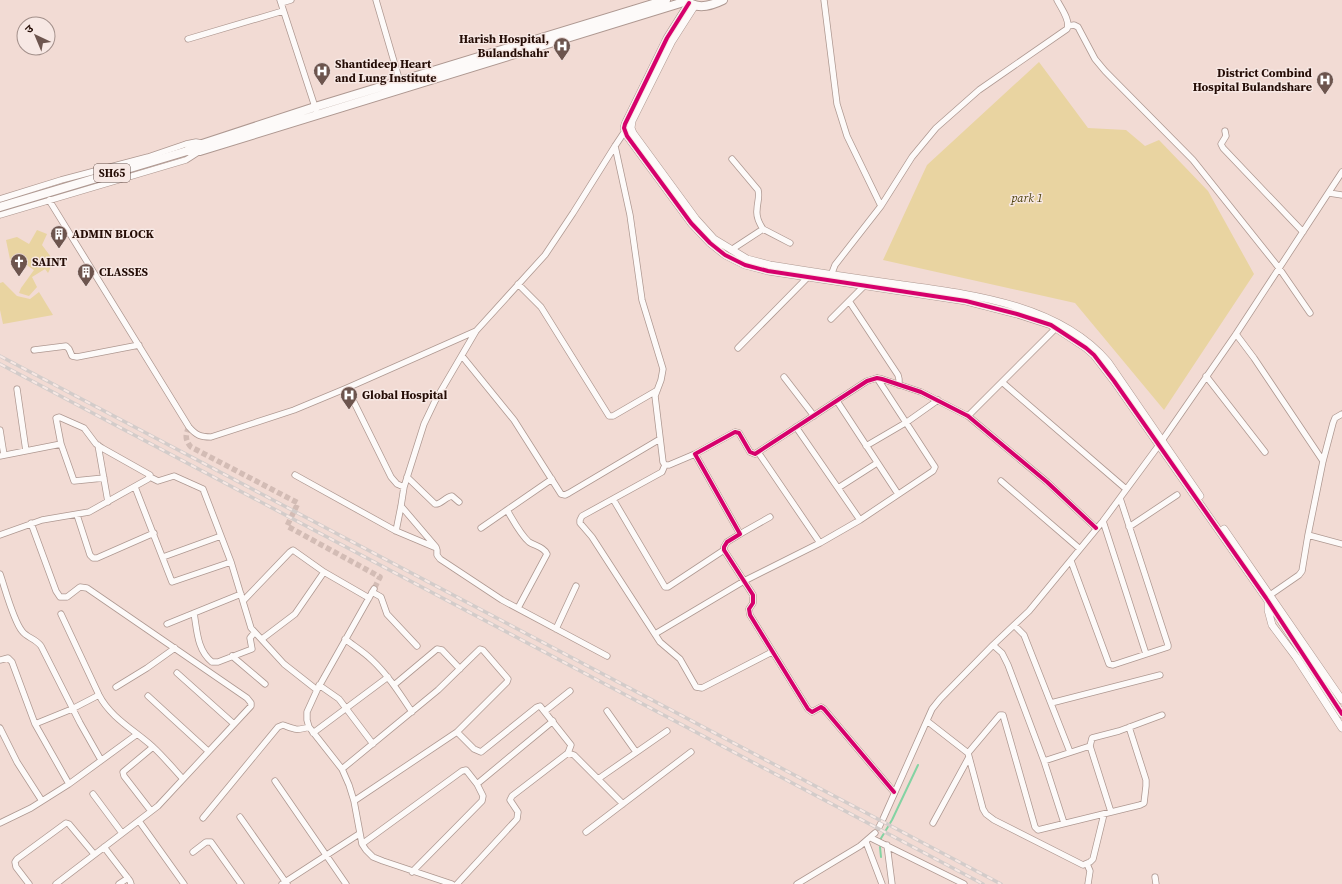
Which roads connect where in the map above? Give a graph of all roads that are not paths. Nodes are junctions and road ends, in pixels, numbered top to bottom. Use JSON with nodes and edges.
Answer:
{"nodes":[{"id":1,"x":291,"y":0,"type":"edge"},
{"id":2,"x":376,"y":0,"type":"edge"},
{"id":3,"x":666,"y":0,"type":"edge"},
{"id":4,"x":723,"y":0,"type":"edge"},
{"id":5,"x":824,"y":0,"type":"edge"},
{"id":6,"x":1057,"y":0,"type":"edge"},
{"id":7,"x":280,"y":2,"type":"edge"},
{"id":8,"x":689,"y":2,"type":"edge"},
{"id":9,"x":283,"y":11,"type":"junction"},
{"id":10,"x":1068,"y":26,"type":"junction"},
{"id":11,"x":188,"y":39,"type":"dead end"},
{"id":12,"x":400,"y":82,"type":"junction"},
{"id":13,"x":316,"y":111,"type":"junction"},
{"id":14,"x":628,"y":130,"type":"junction"},
{"id":15,"x":1225,"y":131,"type":"dead end"},
{"id":16,"x":204,"y":143,"type":"junction"},
{"id":17,"x":615,"y":146,"type":"junction"},
{"id":18,"x":187,"y":151,"type":"junction"},
{"id":19,"x":200,"y":151,"type":"junction"},
{"id":20,"x":732,"y":159,"type":"dead end"},
{"id":21,"x":1342,"y":172,"type":"edge"},
{"id":22,"x":1329,"y":193,"type":"junction"},
{"id":23,"x":1342,"y":195,"type":"edge"},
{"id":24,"x":0,"y":199,"type":"edge"},
{"id":25,"x":49,"y":200,"type":"junction"},
{"id":26,"x":881,"y":206,"type":"junction"},
{"id":27,"x":0,"y":207,"type":"edge"},
{"id":28,"x":0,"y":215,"type":"edge"},
{"id":29,"x":763,"y":229,"type":"junction"},
{"id":30,"x":1303,"y":232,"type":"junction"},
{"id":31,"x":790,"y":244,"type":"dead end"},
{"id":32,"x":731,"y":250,"type":"junction"},
{"id":33,"x":1279,"y":268,"type":"junction"},
{"id":34,"x":830,"y":277,"type":"junction"},
{"id":35,"x":807,"y":278,"type":"junction"},
{"id":36,"x":518,"y":284,"type":"junction"},
{"id":37,"x":864,"y":286,"type":"junction"},
{"id":38,"x":849,"y":301,"type":"junction"},
{"id":39,"x":1310,"y":313,"type":"dead end"},
{"id":40,"x":831,"y":319,"type":"dead end"},
{"id":41,"x":1056,"y":328,"type":"junction"},
{"id":42,"x":476,"y":331,"type":"junction"},
{"id":43,"x":1236,"y":334,"type":"junction"},
{"id":44,"x":139,"y":345,"type":"junction"},
{"id":45,"x":738,"y":348,"type":"dead end"},
{"id":46,"x":34,"y":350,"type":"dead end"},
{"id":47,"x":462,"y":356,"type":"junction"},
{"id":48,"x":784,"y":376,"type":"dead end"},
{"id":49,"x":1206,"y":376,"type":"junction"},
{"id":50,"x":877,"y":378,"type":"junction"},
{"id":51,"x":1002,"y":382,"type":"junction"},
{"id":52,"x":899,"y":384,"type":"junction"},
{"id":53,"x":347,"y":388,"type":"junction"},
{"id":54,"x":17,"y":390,"type":"dead end"},
{"id":55,"x":656,"y":391,"type":"junction"},
{"id":56,"x":938,"y":400,"type":"junction"},
{"id":57,"x":837,"y":401,"type":"junction"},
{"id":58,"x":1342,"y":414,"type":"edge"},
{"id":59,"x":814,"y":416,"type":"junction"},
{"id":60,"x":968,"y":416,"type":"junction"},
{"id":61,"x":907,"y":422,"type":"junction"},
{"id":62,"x":796,"y":427,"type":"junction"},
{"id":63,"x":0,"y":430,"type":"edge"},
{"id":64,"x":660,"y":439,"type":"junction"},
{"id":65,"x":1161,"y":443,"type":"junction"},
{"id":66,"x":61,"y":444,"type":"junction"},
{"id":67,"x":98,"y":445,"type":"junction"},
{"id":68,"x":866,"y":446,"type":"junction"},
{"id":69,"x":26,"y":451,"type":"junction"},
{"id":70,"x":758,"y":452,"type":"junction"},
{"id":71,"x":1265,"y":452,"type":"dead end"},
{"id":72,"x":695,"y":454,"type":"junction"},
{"id":73,"x":2,"y":456,"type":"edge"},
{"id":74,"x":1323,"y":461,"type":"junction"},
{"id":75,"x":878,"y":463,"type":"junction"},
{"id":76,"x":665,"y":465,"type":"junction"},
{"id":77,"x":295,"y":475,"type":"dead end"},
{"id":78,"x":150,"y":477,"type":"junction"},
{"id":79,"x":407,"y":477,"type":"junction"},
{"id":80,"x":104,"y":478,"type":"junction"},
{"id":81,"x":552,"y":479,"type":"junction"},
{"id":82,"x":1000,"y":481,"type":"dead end"},
{"id":83,"x":135,"y":487,"type":"junction"},
{"id":84,"x":404,"y":487,"type":"junction"},
{"id":85,"x":838,"y":488,"type":"junction"},
{"id":86,"x":1126,"y":489,"type":"junction"},
{"id":87,"x":898,"y":494,"type":"junction"},
{"id":88,"x":1177,"y":495,"type":"dead end"},
{"id":89,"x":1120,"y":498,"type":"junction"},
{"id":90,"x":613,"y":499,"type":"junction"},
{"id":91,"x":108,"y":502,"type":"junction"},
{"id":92,"x":459,"y":502,"type":"dead end"},
{"id":93,"x":402,"y":506,"type":"junction"},
{"id":94,"x":507,"y":510,"type":"junction"},
{"id":95,"x":77,"y":515,"type":"junction"},
{"id":96,"x":770,"y":517,"type":"dead end"},
{"id":97,"x":860,"y":520,"type":"junction"},
{"id":98,"x":1103,"y":521,"type":"junction"},
{"id":99,"x":30,"y":523,"type":"junction"},
{"id":100,"x":1129,"y":527,"type":"junction"},
{"id":101,"x":480,"y":528,"type":"dead end"},
{"id":102,"x":1096,"y":528,"type":"junction"},
{"id":103,"x":396,"y":531,"type":"junction"},
{"id":104,"x":154,"y":533,"type":"junction"},
{"id":105,"x":740,"y":534,"type":"junction"},
{"id":106,"x":0,"y":535,"type":"edge"},
{"id":107,"x":1308,"y":535,"type":"junction"},
{"id":108,"x":221,"y":536,"type":"junction"},
{"id":109,"x":820,"y":543,"type":"junction"},
{"id":110,"x":1342,"y":544,"type":"edge"},
{"id":111,"x":436,"y":548,"type":"junction"},
{"id":112,"x":724,"y":550,"type":"junction"},
{"id":113,"x":1080,"y":550,"type":"junction"},
{"id":114,"x":163,"y":557,"type":"junction"},
{"id":115,"x":1071,"y":561,"type":"junction"},
{"id":116,"x":231,"y":562,"type":"junction"},
{"id":117,"x":324,"y":572,"type":"junction"},
{"id":118,"x":0,"y":574,"type":"edge"},
{"id":119,"x":744,"y":581,"type":"junction"},
{"id":120,"x":576,"y":586,"type":"dead end"},
{"id":121,"x":371,"y":593,"type":"junction"},
{"id":122,"x":241,"y":594,"type":"junction"},
{"id":123,"x":242,"y":601,"type":"junction"},
{"id":124,"x":1270,"y":601,"type":"junction"},
{"id":125,"x":518,"y":608,"type":"junction"},
{"id":126,"x":194,"y":613,"type":"junction"},
{"id":127,"x":61,"y":614,"type":"dead end"},
{"id":128,"x":167,"y":624,"type":"dead end"},
{"id":129,"x":1015,"y":626,"type":"junction"},
{"id":130,"x":556,"y":629,"type":"junction"},
{"id":131,"x":254,"y":633,"type":"junction"},
{"id":132,"x":655,"y":634,"type":"junction"},
{"id":133,"x":262,"y":639,"type":"junction"},
{"id":134,"x":345,"y":639,"type":"junction"},
{"id":135,"x":993,"y":645,"type":"junction"},
{"id":136,"x":417,"y":646,"type":"dead end"},
{"id":137,"x":175,"y":648,"type":"junction"},
{"id":138,"x":772,"y":652,"type":"junction"},
{"id":139,"x":1146,"y":654,"type":"junction"},
{"id":140,"x":232,"y":656,"type":"junction"},
{"id":141,"x":606,"y":656,"type":"dead end"},
{"id":142,"x":0,"y":660,"type":"edge"},
{"id":143,"x":460,"y":668,"type":"junction"},
{"id":144,"x":177,"y":673,"type":"dead end"},
{"id":145,"x":1160,"y":675,"type":"dead end"},
{"id":146,"x":388,"y":677,"type":"junction"},
{"id":147,"x":264,"y":684,"type":"dead end"},
{"id":148,"x":394,"y":685,"type":"junction"},
{"id":149,"x":116,"y":686,"type":"dead end"},
{"id":150,"x":318,"y":687,"type":"junction"},
{"id":151,"x":570,"y":691,"type":"dead end"},
{"id":152,"x":99,"y":695,"type":"junction"},
{"id":153,"x":148,"y":696,"type":"dead end"},
{"id":154,"x":1342,"y":700,"type":"edge"},
{"id":155,"x":1051,"y":703,"type":"junction"},
{"id":156,"x":346,"y":708,"type":"junction"},
{"id":157,"x":72,"y":709,"type":"junction"},
{"id":158,"x":545,"y":711,"type":"junction"},
{"id":159,"x":412,"y":712,"type":"junction"},
{"id":160,"x":607,"y":712,"type":"dead end"},
{"id":161,"x":1342,"y":714,"type":"edge"},
{"id":162,"x":1162,"y":715,"type":"dead end"},
{"id":163,"x":553,"y":721,"type":"junction"},
{"id":164,"x":926,"y":721,"type":"junction"},
{"id":165,"x":35,"y":724,"type":"junction"},
{"id":166,"x":234,"y":724,"type":"junction"},
{"id":167,"x":309,"y":727,"type":"junction"},
{"id":168,"x":1129,"y":727,"type":"junction"},
{"id":169,"x":0,"y":728,"type":"edge"},
{"id":170,"x":1342,"y":728,"type":"edge"},
{"id":171,"x":667,"y":731,"type":"dead end"},
{"id":172,"x":457,"y":732,"type":"junction"},
{"id":173,"x":314,"y":733,"type":"junction"},
{"id":174,"x":136,"y":734,"type":"junction"},
{"id":175,"x":373,"y":744,"type":"junction"},
{"id":176,"x":1090,"y":746,"type":"junction"},
{"id":177,"x":153,"y":747,"type":"junction"},
{"id":178,"x":208,"y":751,"type":"junction"},
{"id":179,"x":636,"y":752,"type":"junction"},
{"id":180,"x":691,"y":752,"type":"dead end"},
{"id":181,"x":1070,"y":752,"type":"junction"},
{"id":182,"x":568,"y":753,"type":"junction"},
{"id":183,"x":969,"y":755,"type":"junction"},
{"id":184,"x":101,"y":760,"type":"junction"},
{"id":185,"x":1044,"y":761,"type":"junction"},
{"id":186,"x":342,"y":770,"type":"junction"},
{"id":187,"x":182,"y":778,"type":"junction"},
{"id":188,"x":598,"y":779,"type":"junction"},
{"id":189,"x":276,"y":781,"type":"dead end"},
{"id":190,"x":69,"y":784,"type":"junction"},
{"id":191,"x":476,"y":784,"type":"junction"},
{"id":192,"x":894,"y":792,"type":"junction"},
{"id":193,"x":93,"y":794,"type":"dead end"},
{"id":194,"x":42,"y":801,"type":"junction"},
{"id":195,"x":354,"y":801,"type":"junction"},
{"id":196,"x":623,"y":804,"type":"junction"},
{"id":197,"x":151,"y":811,"type":"junction"},
{"id":198,"x":1111,"y":812,"type":"junction"},
{"id":199,"x":1104,"y":814,"type":"junction"},
{"id":200,"x":240,"y":817,"type":"dead end"},
{"id":201,"x":203,"y":818,"type":"dead end"},
{"id":202,"x":139,"y":821,"type":"junction"},
{"id":203,"x":0,"y":823,"type":"edge"},
{"id":204,"x":881,"y":823,"type":"dead end"},
{"id":205,"x":1064,"y":823,"type":"junction"},
{"id":206,"x":933,"y":824,"type":"dead end"},
{"id":207,"x":586,"y":832,"type":"dead end"},
{"id":208,"x":122,"y":833,"type":"junction"},
{"id":209,"x":875,"y":833,"type":"dead end"},
{"id":210,"x":359,"y":834,"type":"junction"},
{"id":211,"x":868,"y":840,"type":"junction"},
{"id":212,"x":362,"y":844,"type":"junction"},
{"id":213,"x":887,"y":845,"type":"junction"},
{"id":214,"x":104,"y":847,"type":"junction"},
{"id":215,"x":193,"y":852,"type":"dead end"},
{"id":216,"x":94,"y":854,"type":"junction"},
{"id":217,"x":326,"y":856,"type":"junction"},
{"id":218,"x":1087,"y":864,"type":"junction"},
{"id":219,"x":412,"y":872,"type":"junction"},
{"id":220,"x":1155,"y":877,"type":"dead end"},
{"id":221,"x":128,"y":878,"type":"junction"},
{"id":222,"x":433,"y":878,"type":"junction"},
{"id":223,"x":285,"y":883,"type":"edge"},
{"id":224,"x":29,"y":884,"type":"edge"},
{"id":225,"x":56,"y":884,"type":"edge"},
{"id":226,"x":119,"y":884,"type":"edge"},
{"id":227,"x":131,"y":884,"type":"edge"},
{"id":228,"x":184,"y":884,"type":"edge"},
{"id":229,"x":241,"y":884,"type":"edge"},
{"id":230,"x":346,"y":884,"type":"edge"},
{"id":231,"x":429,"y":884,"type":"edge"},
{"id":232,"x":452,"y":884,"type":"edge"},
{"id":233,"x":457,"y":884,"type":"edge"},
{"id":234,"x":797,"y":884,"type":"edge"},
{"id":235,"x":882,"y":884,"type":"edge"},
{"id":236,"x":892,"y":884,"type":"edge"},
{"id":237,"x":964,"y":884,"type":"edge"},
{"id":238,"x":1088,"y":884,"type":"edge"},
{"id":239,"x":1156,"y":884,"type":"edge"}],
"edges":[{"from":1,"to":7,"type":"street"},
{"from":2,"to":12,"type":"street"},
{"from":3,"to":12,"type":"main road","number":"SH65"},
{"from":4,"to":8,"type":"main road","number":"SH65"},
{"from":5,"to":26,"type":"street"},
{"from":6,"to":10,"type":"street"},
{"from":7,"to":9,"type":"street"},
{"from":8,"to":13,"type":"main road","number":"SH65"},
{"from":8,"to":14,"type":"street"},
{"from":9,"to":11,"type":"street"},
{"from":9,"to":13,"type":"street"},
{"from":10,"to":26,"type":"street"},
{"from":10,"to":33,"type":"street"},
{"from":12,"to":13,"type":"main road","number":"SH65"},
{"from":13,"to":16,"type":"main road","number":"SH65"},
{"from":13,"to":19,"type":"main road","number":"SH65"},
{"from":14,"to":17,"type":"street"},
{"from":14,"to":32,"type":"street"},
{"from":14,"to":35,"type":"street"},
{"from":15,"to":30,"type":"street"},
{"from":16,"to":18,"type":"main road","number":"SH65"},
{"from":16,"to":24,"type":"street"},
{"from":17,"to":36,"type":"street"},
{"from":17,"to":55,"type":"street"},
{"from":18,"to":19,"type":"main road","number":"SH65"},
{"from":18,"to":27,"type":"main road","number":"SH65"},
{"from":19,"to":25,"type":"street"},
{"from":20,"to":29,"type":"street"},
{"from":21,"to":22,"type":"street"},
{"from":22,"to":23,"type":"street"},
{"from":22,"to":30,"type":"street"},
{"from":25,"to":28,"type":"street"},
{"from":25,"to":44,"type":"street"},
{"from":26,"to":34,"type":"street"},
{"from":29,"to":31,"type":"street"},
{"from":29,"to":32,"type":"street"},
{"from":30,"to":33,"type":"street"},
{"from":32,"to":34,"type":"street"},
{"from":33,"to":39,"type":"street"},
{"from":33,"to":43,"type":"street"},
{"from":34,"to":35,"type":"street"},
{"from":34,"to":37,"type":"street"},
{"from":34,"to":65,"type":"street"},
{"from":35,"to":45,"type":"street"},
{"from":36,"to":42,"type":"street"},
{"from":36,"to":55,"type":"street"},
{"from":37,"to":38,"type":"street"},
{"from":37,"to":41,"type":"street"},
{"from":38,"to":40,"type":"street"},
{"from":38,"to":52,"type":"street"},
{"from":41,"to":51,"type":"street"},
{"from":41,"to":65,"type":"street"},
{"from":42,"to":47,"type":"street"},
{"from":42,"to":53,"type":"street"},
{"from":43,"to":49,"type":"street"},
{"from":43,"to":74,"type":"street"},
{"from":44,"to":46,"type":"street"},
{"from":44,"to":53,"type":"street"},
{"from":47,"to":79,"type":"street"},
{"from":47,"to":81,"type":"street"},
{"from":48,"to":59,"type":"street"},
{"from":49,"to":65,"type":"street"},
{"from":49,"to":71,"type":"street"},
{"from":50,"to":52,"type":"street"},
{"from":50,"to":57,"type":"street"},
{"from":50,"to":61,"type":"street"},
{"from":51,"to":60,"type":"street"},
{"from":51,"to":86,"type":"street"},
{"from":52,"to":56,"type":"street"},
{"from":53,"to":84,"type":"street"},
{"from":54,"to":69,"type":"street"},
{"from":55,"to":64,"type":"street"},
{"from":56,"to":60,"type":"street"},
{"from":56,"to":61,"type":"street"},
{"from":57,"to":59,"type":"street"},
{"from":57,"to":68,"type":"street"},
{"from":58,"to":74,"type":"street"},
{"from":59,"to":62,"type":"street"},
{"from":60,"to":102,"type":"street"},
{"from":61,"to":68,"type":"street"},
{"from":61,"to":87,"type":"street"},
{"from":62,"to":70,"type":"street"},
{"from":62,"to":85,"type":"street"},
{"from":63,"to":73,"type":"street"},
{"from":64,"to":76,"type":"street"},
{"from":64,"to":81,"type":"street"},
{"from":65,"to":86,"type":"street"},
{"from":65,"to":124,"type":"street"},
{"from":66,"to":67,"type":"street"},
{"from":66,"to":69,"type":"street"},
{"from":66,"to":80,"type":"street"},
{"from":67,"to":78,"type":"street"},
{"from":67,"to":80,"type":"street"},
{"from":68,"to":75,"type":"street"},
{"from":69,"to":73,"type":"street"},
{"from":70,"to":72,"type":"street"},
{"from":70,"to":109,"type":"street"},
{"from":72,"to":76,"type":"street"},
{"from":72,"to":105,"type":"street"},
{"from":74,"to":107,"type":"street"},
{"from":75,"to":85,"type":"street"},
{"from":75,"to":87,"type":"street"},
{"from":76,"to":90,"type":"street"},
{"from":77,"to":103,"type":"street"},
{"from":78,"to":83,"type":"street"},
{"from":78,"to":108,"type":"street"},
{"from":79,"to":84,"type":"street"},
{"from":79,"to":92,"type":"street"},
{"from":80,"to":91,"type":"street"},
{"from":81,"to":94,"type":"street"},
{"from":82,"to":113,"type":"street"},
{"from":83,"to":91,"type":"street"},
{"from":83,"to":104,"type":"street"},
{"from":84,"to":93,"type":"street"},
{"from":85,"to":97,"type":"street"},
{"from":86,"to":89,"type":"street"},
{"from":87,"to":97,"type":"street"},
{"from":88,"to":100,"type":"street"},
{"from":89,"to":98,"type":"street"},
{"from":89,"to":100,"type":"street"},
{"from":90,"to":112,"type":"street"},
{"from":90,"to":132,"type":"street"},
{"from":91,"to":95,"type":"street"},
{"from":93,"to":103,"type":"street"},
{"from":93,"to":111,"type":"street"},
{"from":94,"to":101,"type":"street"},
{"from":94,"to":125,"type":"street"},
{"from":95,"to":99,"type":"street"},
{"from":95,"to":104,"type":"street"},
{"from":96,"to":105,"type":"street"},
{"from":97,"to":109,"type":"street"},
{"from":98,"to":102,"type":"street"},
{"from":98,"to":139,"type":"street"},
{"from":99,"to":106,"type":"street"},
{"from":99,"to":137,"type":"street"},
{"from":100,"to":139,"type":"street"},
{"from":102,"to":113,"type":"street"},
{"from":103,"to":111,"type":"street"},
{"from":104,"to":114,"type":"street"},
{"from":105,"to":112,"type":"street"},
{"from":107,"to":110,"type":"street"},
{"from":107,"to":124,"type":"street"},
{"from":108,"to":114,"type":"street"},
{"from":108,"to":116,"type":"street"},
{"from":109,"to":119,"type":"street"},
{"from":111,"to":125,"type":"street"},
{"from":112,"to":119,"type":"street"},
{"from":113,"to":115,"type":"street"},
{"from":114,"to":116,"type":"street"},
{"from":115,"to":129,"type":"street"},
{"from":115,"to":139,"type":"street"},
{"from":116,"to":122,"type":"street"},
{"from":117,"to":121,"type":"street"},
{"from":117,"to":123,"type":"street"},
{"from":117,"to":133,"type":"street"},
{"from":118,"to":157,"type":"street"},
{"from":119,"to":132,"type":"street"},
{"from":119,"to":138,"type":"street"},
{"from":120,"to":130,"type":"street"},
{"from":121,"to":134,"type":"street"},
{"from":121,"to":136,"type":"street"},
{"from":122,"to":123,"type":"street"},
{"from":122,"to":126,"type":"street"},
{"from":123,"to":131,"type":"street"},
{"from":124,"to":154,"type":"street"},
{"from":124,"to":161,"type":"street"},
{"from":124,"to":170,"type":"street"},
{"from":125,"to":130,"type":"street"},
{"from":126,"to":128,"type":"street"},
{"from":126,"to":140,"type":"street"},
{"from":127,"to":152,"type":"street"},
{"from":129,"to":135,"type":"street"},
{"from":129,"to":155,"type":"street"},
{"from":130,"to":141,"type":"street"},
{"from":131,"to":133,"type":"street"},
{"from":131,"to":140,"type":"street"},
{"from":132,"to":138,"type":"street"},
{"from":133,"to":150,"type":"street"},
{"from":134,"to":146,"type":"street"},
{"from":134,"to":150,"type":"street"},
{"from":135,"to":164,"type":"street"},
{"from":135,"to":185,"type":"street"},
{"from":137,"to":149,"type":"street"},
{"from":137,"to":166,"type":"street"},
{"from":138,"to":192,"type":"street"},
{"from":140,"to":147,"type":"street"},
{"from":142,"to":165,"type":"street"},
{"from":143,"to":148,"type":"street"},
{"from":143,"to":159,"type":"street"},
{"from":143,"to":172,"type":"street"},
{"from":144,"to":166,"type":"street"},
{"from":145,"to":155,"type":"street"},
{"from":146,"to":148,"type":"street"},
{"from":146,"to":156,"type":"street"},
{"from":148,"to":159,"type":"street"},
{"from":150,"to":156,"type":"street"},
{"from":150,"to":167,"type":"street"},
{"from":151,"to":158,"type":"street"},
{"from":152,"to":157,"type":"street"},
{"from":152,"to":174,"type":"street"},
{"from":153,"to":178,"type":"street"},
{"from":155,"to":181,"type":"street"},
{"from":156,"to":173,"type":"street"},
{"from":156,"to":175,"type":"street"},
{"from":157,"to":165,"type":"street"},
{"from":157,"to":184,"type":"street"},
{"from":158,"to":163,"type":"street"},
{"from":158,"to":172,"type":"street"},
{"from":159,"to":175,"type":"street"},
{"from":160,"to":179,"type":"street"},
{"from":162,"to":168,"type":"street"},
{"from":163,"to":182,"type":"street"},
{"from":163,"to":191,"type":"street"},
{"from":164,"to":183,"type":"street"},
{"from":164,"to":192,"type":"street"},
{"from":165,"to":190,"type":"street"},
{"from":166,"to":178,"type":"street"},
{"from":167,"to":173,"type":"street"},
{"from":167,"to":201,"type":"street"},
{"from":168,"to":176,"type":"street"},
{"from":168,"to":198,"type":"street"},
{"from":169,"to":194,"type":"street"},
{"from":171,"to":179,"type":"street"},
{"from":172,"to":195,"type":"street"},
{"from":173,"to":186,"type":"street"},
{"from":174,"to":177,"type":"street"},
{"from":174,"to":184,"type":"street"},
{"from":175,"to":186,"type":"street"},
{"from":176,"to":181,"type":"street"},
{"from":176,"to":198,"type":"street"},
{"from":177,"to":187,"type":"street"},
{"from":177,"to":197,"type":"street"},
{"from":178,"to":187,"type":"street"},
{"from":179,"to":188,"type":"street"},
{"from":180,"to":196,"type":"street"},
{"from":181,"to":185,"type":"street"},
{"from":182,"to":188,"type":"street"},
{"from":182,"to":233,"type":"street"},
{"from":183,"to":205,"type":"street"},
{"from":183,"to":206,"type":"street"},
{"from":183,"to":218,"type":"street"},
{"from":184,"to":190,"type":"street"},
{"from":185,"to":205,"type":"street"},
{"from":186,"to":195,"type":"street"},
{"from":187,"to":197,"type":"street"},
{"from":188,"to":196,"type":"street"},
{"from":189,"to":217,"type":"street"},
{"from":190,"to":194,"type":"street"},
{"from":191,"to":212,"type":"street"},
{"from":191,"to":219,"type":"street"},
{"from":192,"to":204,"type":"street"},
{"from":193,"to":208,"type":"street"},
{"from":194,"to":203,"type":"street"},
{"from":195,"to":210,"type":"street"},
{"from":196,"to":207,"type":"street"},
{"from":197,"to":202,"type":"street"},
{"from":198,"to":199,"type":"street"},
{"from":199,"to":205,"type":"street"},
{"from":199,"to":218,"type":"street"},
{"from":200,"to":223,"type":"street"},
{"from":202,"to":208,"type":"street"},
{"from":202,"to":228,"type":"street"},
{"from":208,"to":214,"type":"street"},
{"from":209,"to":211,"type":"street"},
{"from":210,"to":212,"type":"street"},
{"from":210,"to":217,"type":"street"},
{"from":211,"to":213,"type":"street"},
{"from":211,"to":234,"type":"street"},
{"from":211,"to":235,"type":"street"},
{"from":212,"to":219,"type":"street"},
{"from":213,"to":236,"type":"street"},
{"from":213,"to":237,"type":"street"},
{"from":214,"to":216,"type":"street"},
{"from":214,"to":221,"type":"street"},
{"from":215,"to":229,"type":"street"},
{"from":216,"to":224,"type":"street"},
{"from":216,"to":225,"type":"street"},
{"from":217,"to":223,"type":"street"},
{"from":217,"to":230,"type":"street"},
{"from":218,"to":238,"type":"street"},
{"from":219,"to":222,"type":"street"},
{"from":220,"to":239,"type":"street"},
{"from":221,"to":226,"type":"street"},
{"from":221,"to":227,"type":"street"},
{"from":222,"to":231,"type":"street"},
{"from":222,"to":232,"type":"street"}]}
